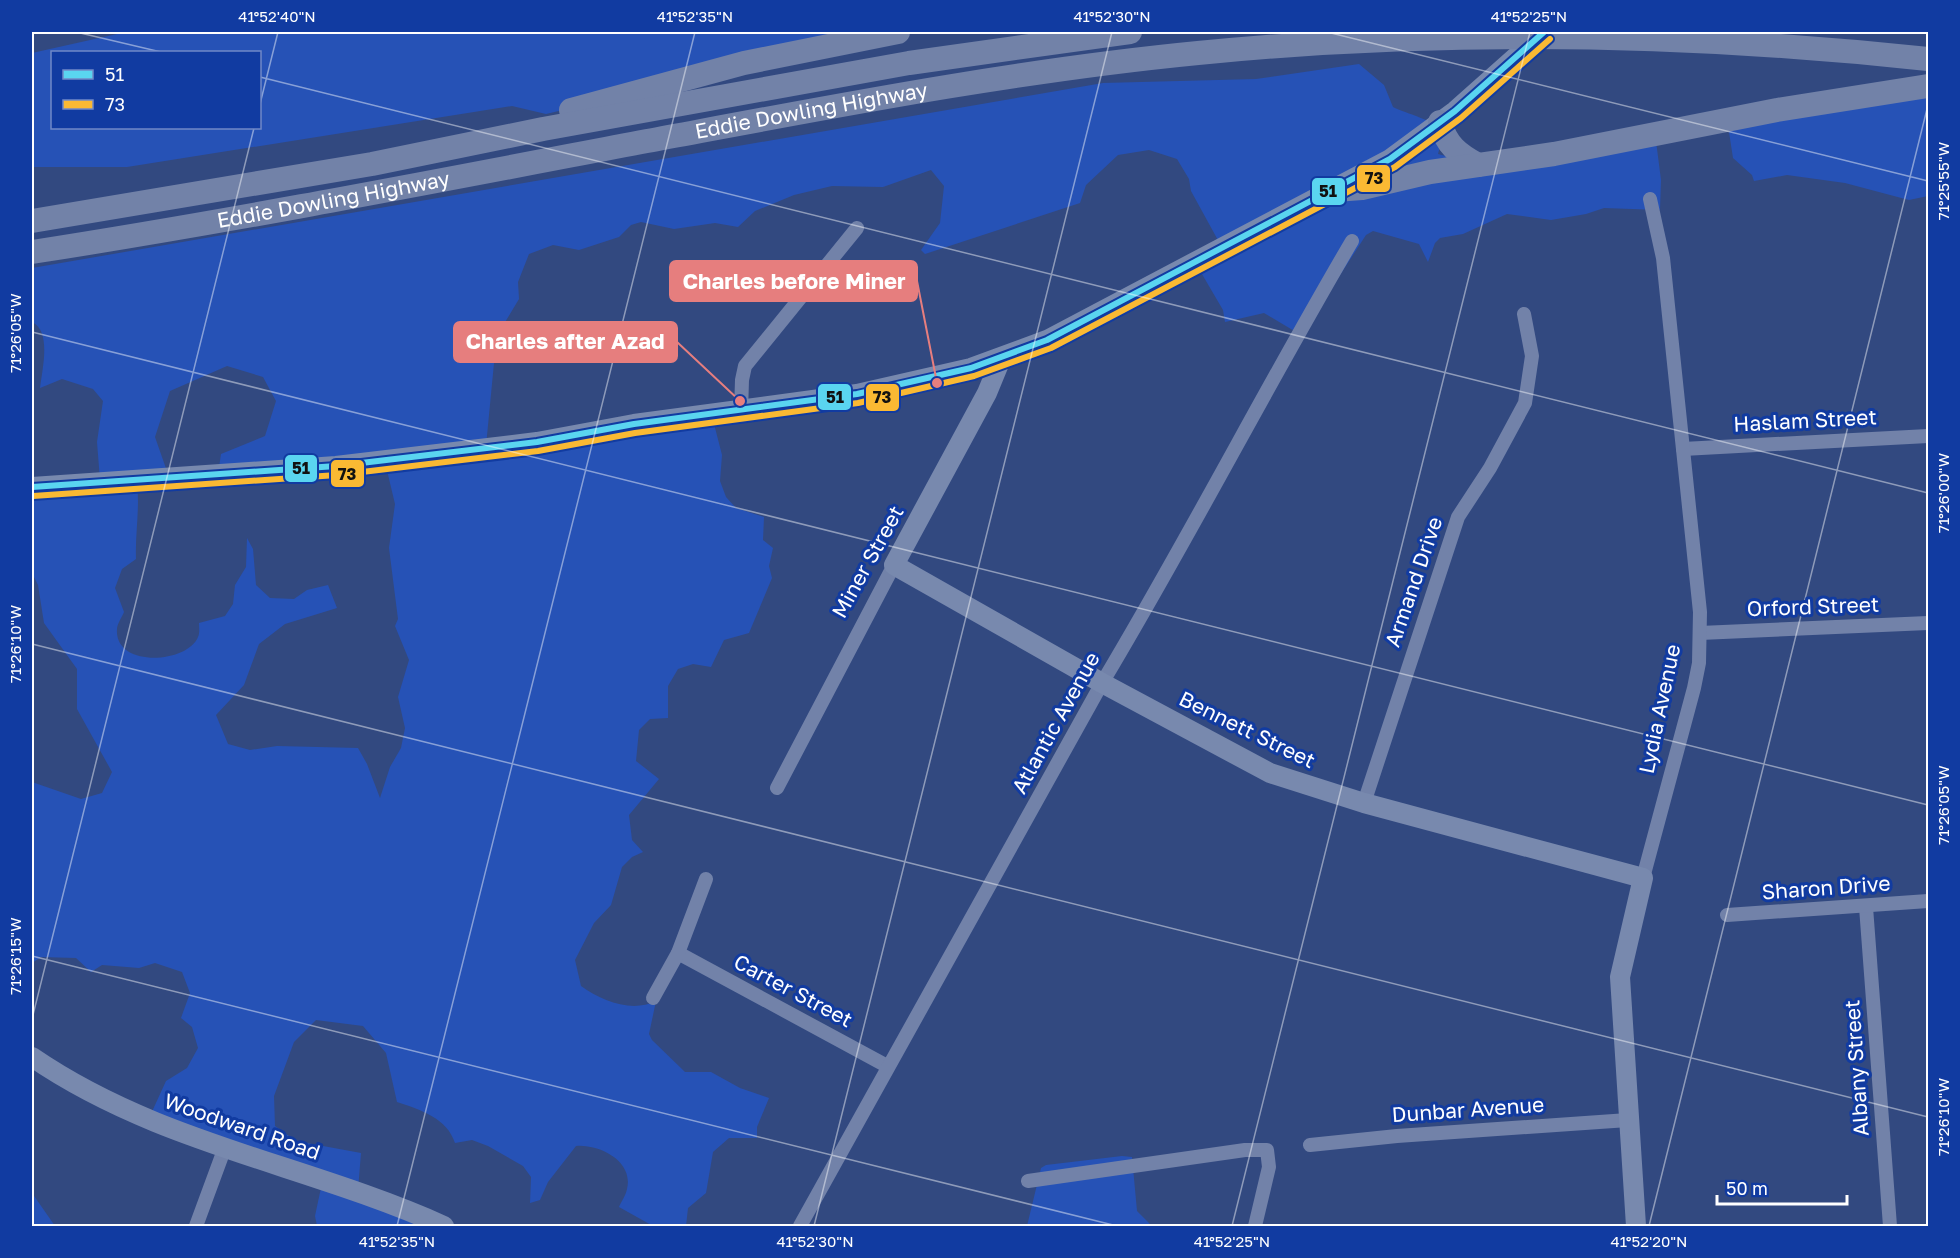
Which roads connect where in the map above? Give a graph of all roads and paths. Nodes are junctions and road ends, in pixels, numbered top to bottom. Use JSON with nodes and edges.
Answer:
{"nodes":[{"id":1,"x":898,"y":32,"type":"edge"},
{"id":2,"x":1130,"y":32,"type":"edge"},
{"id":3,"x":1544,"y":32,"type":"edge"},
{"id":4,"x":1929,"y":59,"type":"edge"},
{"id":5,"x":1929,"y":86,"type":"edge"},
{"id":6,"x":1440,"y":122,"type":"junction"},
{"id":7,"x":372,"y":164,"type":"junction"},
{"id":8,"x":1478,"y":165,"type":"junction"},
{"id":9,"x":1335,"y":190,"type":"junction"},
{"id":10,"x":1650,"y":199,"type":"dead end"},
{"id":11,"x":32,"y":221,"type":"edge"},
{"id":12,"x":857,"y":228,"type":"dead end"},
{"id":13,"x":1352,"y":241,"type":"dead end"},
{"id":14,"x":32,"y":252,"type":"edge"},
{"id":15,"x":1524,"y":315,"type":"dead end"},
{"id":16,"x":1001,"y":359,"type":"junction"},
{"id":17,"x":741,"y":412,"type":"junction"},
{"id":18,"x":1929,"y":436,"type":"edge"},
{"id":19,"x":1683,"y":449,"type":"junction"},
{"id":20,"x":32,"y":487,"type":"edge"},
{"id":21,"x":894,"y":565,"type":"junction"},
{"id":22,"x":1929,"y":623,"type":"edge"},
{"id":23,"x":1700,"y":633,"type":"junction"},
{"id":24,"x":1101,"y":683,"type":"junction"},
{"id":25,"x":777,"y":788,"type":"dead end"},
{"id":26,"x":1364,"y":804,"type":"junction"},
{"id":27,"x":1643,"y":878,"type":"junction"},
{"id":28,"x":706,"y":879,"type":"dead end"},
{"id":29,"x":1929,"y":901,"type":"edge"},
{"id":30,"x":1866,"y":907,"type":"junction"},
{"id":31,"x":1727,"y":915,"type":"dead end"},
{"id":32,"x":678,"y":952,"type":"junction"},
{"id":33,"x":653,"y":998,"type":"dead end"},
{"id":34,"x":32,"y":1057,"type":"edge"},
{"id":35,"x":887,"y":1066,"type":"junction"},
{"id":36,"x":1628,"y":1120,"type":"junction"},
{"id":37,"x":1310,"y":1145,"type":"dead end"},
{"id":38,"x":224,"y":1150,"type":"junction"},
{"id":39,"x":1028,"y":1181,"type":"dead end"},
{"id":40,"x":196,"y":1227,"type":"edge"},
{"id":41,"x":444,"y":1227,"type":"edge"},
{"id":42,"x":800,"y":1227,"type":"edge"},
{"id":43,"x":1256,"y":1227,"type":"edge"},
{"id":44,"x":1636,"y":1227,"type":"edge"},
{"id":45,"x":1890,"y":1227,"type":"edge"}],
"edges":[{"from":1,"to":7,"type":"highway"},
{"from":2,"to":7,"type":"highway","name":"Eddie Dowling Highway"},
{"from":3,"to":6,"type":"street"},
{"from":4,"to":14,"type":"highway","name":"Eddie Dowling Highway"},
{"from":5,"to":8,"type":"highway"},
{"from":6,"to":8,"type":"highway"},
{"from":6,"to":9,"type":"street"},
{"from":7,"to":11,"type":"highway","name":"Eddie Dowling Highway"},
{"from":8,"to":9,"type":"highway"},
{"from":9,"to":16,"type":"street"},
{"from":10,"to":19,"type":"street","name":"Lydia Avenue"},
{"from":12,"to":17,"type":"street"},
{"from":13,"to":24,"type":"street","name":"Atlantic Avenue"},
{"from":15,"to":26,"type":"street","name":"Armand Drive"},
{"from":16,"to":17,"type":"street"},
{"from":16,"to":21,"type":"street","name":"Miner Street"},
{"from":17,"to":20,"type":"street"},
{"from":18,"to":19,"type":"street","name":"Haslam Street"},
{"from":19,"to":23,"type":"street","name":"Lydia Avenue"},
{"from":21,"to":24,"type":"street","name":"Bennett Street"},
{"from":21,"to":25,"type":"street","name":"Miner Street"},
{"from":22,"to":23,"type":"street","name":"Orford Street"},
{"from":23,"to":27,"type":"street","name":"Lydia Avenue"},
{"from":24,"to":26,"type":"street","name":"Bennett Street"},
{"from":24,"to":35,"type":"street","name":"Atlantic Avenue"},
{"from":26,"to":27,"type":"street","name":"Bennett Street"},
{"from":27,"to":36,"type":"street","name":"Lydia Avenue"},
{"from":28,"to":32,"type":"street"},
{"from":29,"to":30,"type":"street","name":"Sharon Drive"},
{"from":30,"to":31,"type":"street","name":"Sharon Drive"},
{"from":30,"to":45,"type":"street","name":"Albany Street"},
{"from":32,"to":33,"type":"street"},
{"from":32,"to":35,"type":"street","name":"Carter Street"},
{"from":34,"to":38,"type":"street","name":"Woodward Road"},
{"from":35,"to":42,"type":"street","name":"Atlantic Avenue"},
{"from":36,"to":37,"type":"street","name":"Dunbar Avenue"},
{"from":36,"to":44,"type":"street","name":"Lydia Avenue"},
{"from":38,"to":40,"type":"street"},
{"from":38,"to":41,"type":"street","name":"Woodward Road"},
{"from":39,"to":43,"type":"street"}]}
